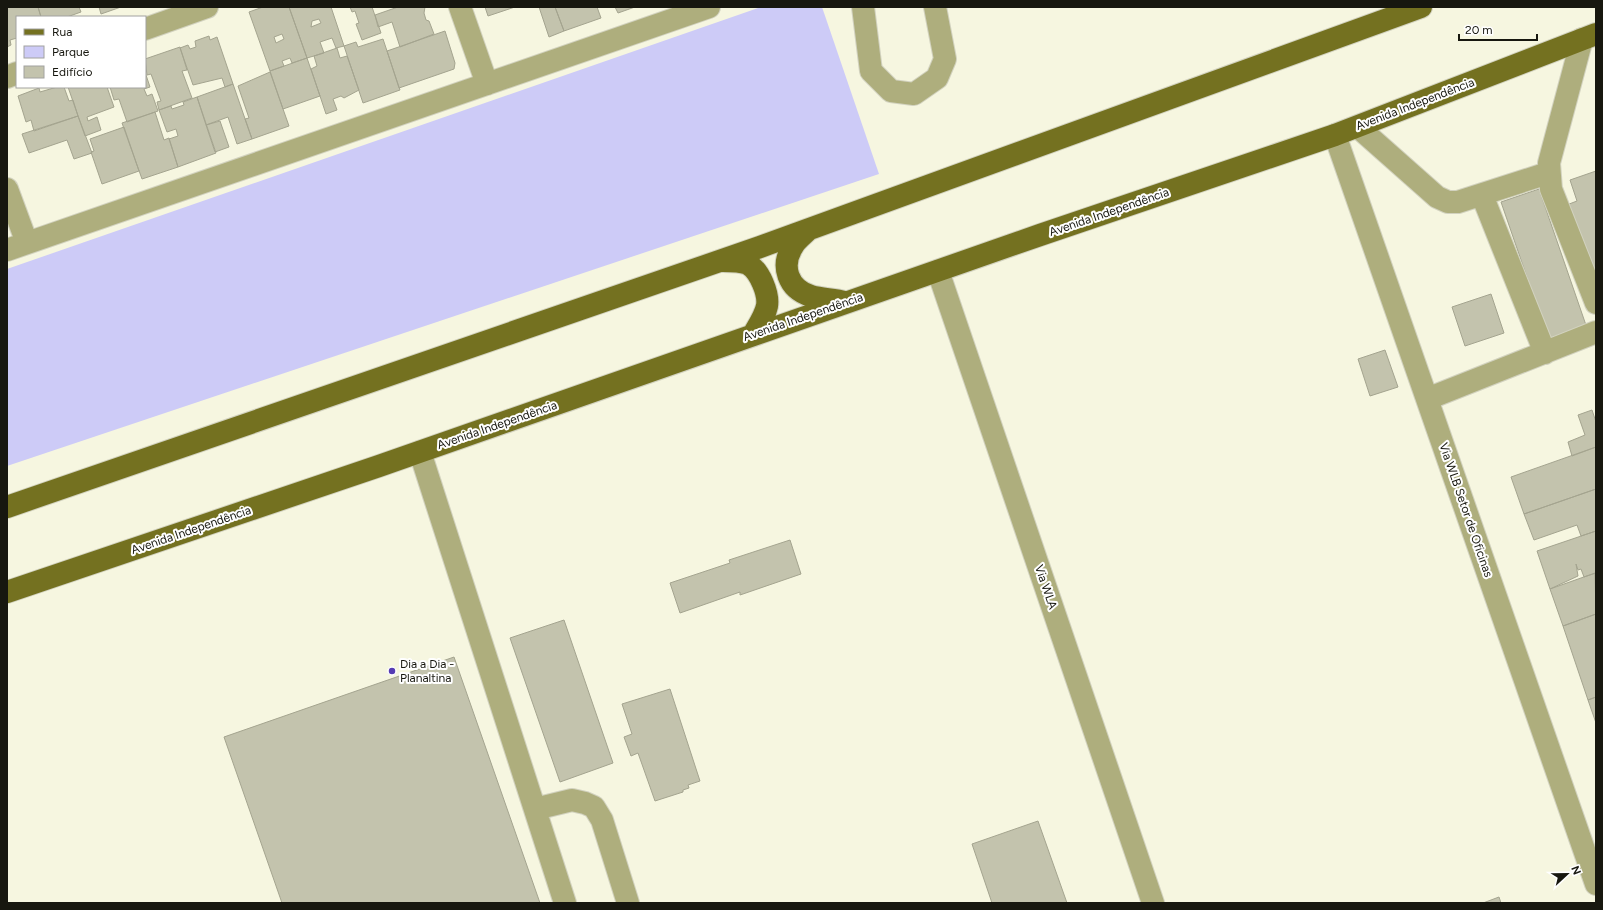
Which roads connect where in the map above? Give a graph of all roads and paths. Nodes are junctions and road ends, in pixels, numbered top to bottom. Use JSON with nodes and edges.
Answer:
{"nodes":[{"id":1,"x":207,"y":7,"type":"edge"},
{"id":2,"x":460,"y":7,"type":"edge"},
{"id":3,"x":709,"y":7,"type":"edge"},
{"id":4,"x":863,"y":7,"type":"edge"},
{"id":5,"x":935,"y":7,"type":"edge"},
{"id":6,"x":1421,"y":7,"type":"edge"},
{"id":7,"x":146,"y":29,"type":"edge"},
{"id":8,"x":1589,"y":37,"type":"edge"},
{"id":9,"x":487,"y":84,"type":"junction"},
{"id":10,"x":1358,"y":127,"type":"junction"},
{"id":11,"x":1336,"y":135,"type":"junction"},
{"id":12,"x":1548,"y":173,"type":"junction"},
{"id":13,"x":7,"y":189,"type":"edge"},
{"id":14,"x":1482,"y":195,"type":"junction"},
{"id":15,"x":809,"y":229,"type":"junction"},
{"id":16,"x":27,"y":243,"type":"junction"},
{"id":17,"x":7,"y":250,"type":"edge"},
{"id":18,"x":722,"y":261,"type":"junction"},
{"id":19,"x":938,"y":271,"type":"junction"},
{"id":20,"x":848,"y":302,"type":"junction"},
{"id":21,"x":1596,"y":303,"type":"edge"},
{"id":22,"x":1596,"y":332,"type":"edge"},
{"id":23,"x":753,"y":335,"type":"junction"},
{"id":24,"x":1545,"y":352,"type":"junction"},
{"id":25,"x":1427,"y":399,"type":"junction"},
{"id":26,"x":420,"y":452,"type":"junction"},
{"id":27,"x":7,"y":507,"type":"edge"},
{"id":28,"x":7,"y":592,"type":"edge"},
{"id":29,"x":535,"y":809,"type":"junction"},
{"id":30,"x":1596,"y":884,"type":"edge"},
{"id":31,"x":565,"y":903,"type":"edge"},
{"id":32,"x":628,"y":903,"type":"edge"},
{"id":33,"x":1153,"y":903,"type":"edge"}],
"edges":[{"from":1,"to":7,"type":"street"},
{"from":2,"to":9,"type":"street"},
{"from":3,"to":9,"type":"street"},
{"from":4,"to":5,"type":"street"},
{"from":6,"to":15,"type":"main road"},
{"from":8,"to":10,"type":"main road","name":"Avenida Independência"},
{"from":8,"to":12,"type":"street"},
{"from":9,"to":16,"type":"street"},
{"from":10,"to":11,"type":"main road","name":"Avenida Independência"},
{"from":10,"to":14,"type":"street"},
{"from":11,"to":19,"type":"main road","name":"Avenida Independência"},
{"from":11,"to":25,"type":"street","name":"Via WLB Setor de Oficinas"},
{"from":12,"to":14,"type":"street"},
{"from":12,"to":21,"type":"street"},
{"from":13,"to":16,"type":"street"},
{"from":14,"to":24,"type":"street"},
{"from":15,"to":18,"type":"main road"},
{"from":15,"to":20,"type":"main road"},
{"from":16,"to":17,"type":"street"},
{"from":18,"to":23,"type":"main road"},
{"from":18,"to":27,"type":"main road"},
{"from":19,"to":20,"type":"main road","name":"Avenida Independência"},
{"from":19,"to":33,"type":"street","name":"Via WLA"},
{"from":20,"to":23,"type":"main road","name":"Avenida Independência"},
{"from":22,"to":24,"type":"street"},
{"from":23,"to":26,"type":"main road","name":"Avenida Independência"},
{"from":24,"to":25,"type":"street"},
{"from":25,"to":30,"type":"street","name":"Via WLB Setor de Oficinas"},
{"from":26,"to":28,"type":"main road","name":"Avenida Independência"},
{"from":26,"to":29,"type":"street"},
{"from":29,"to":31,"type":"street"},
{"from":29,"to":32,"type":"street"}]}
